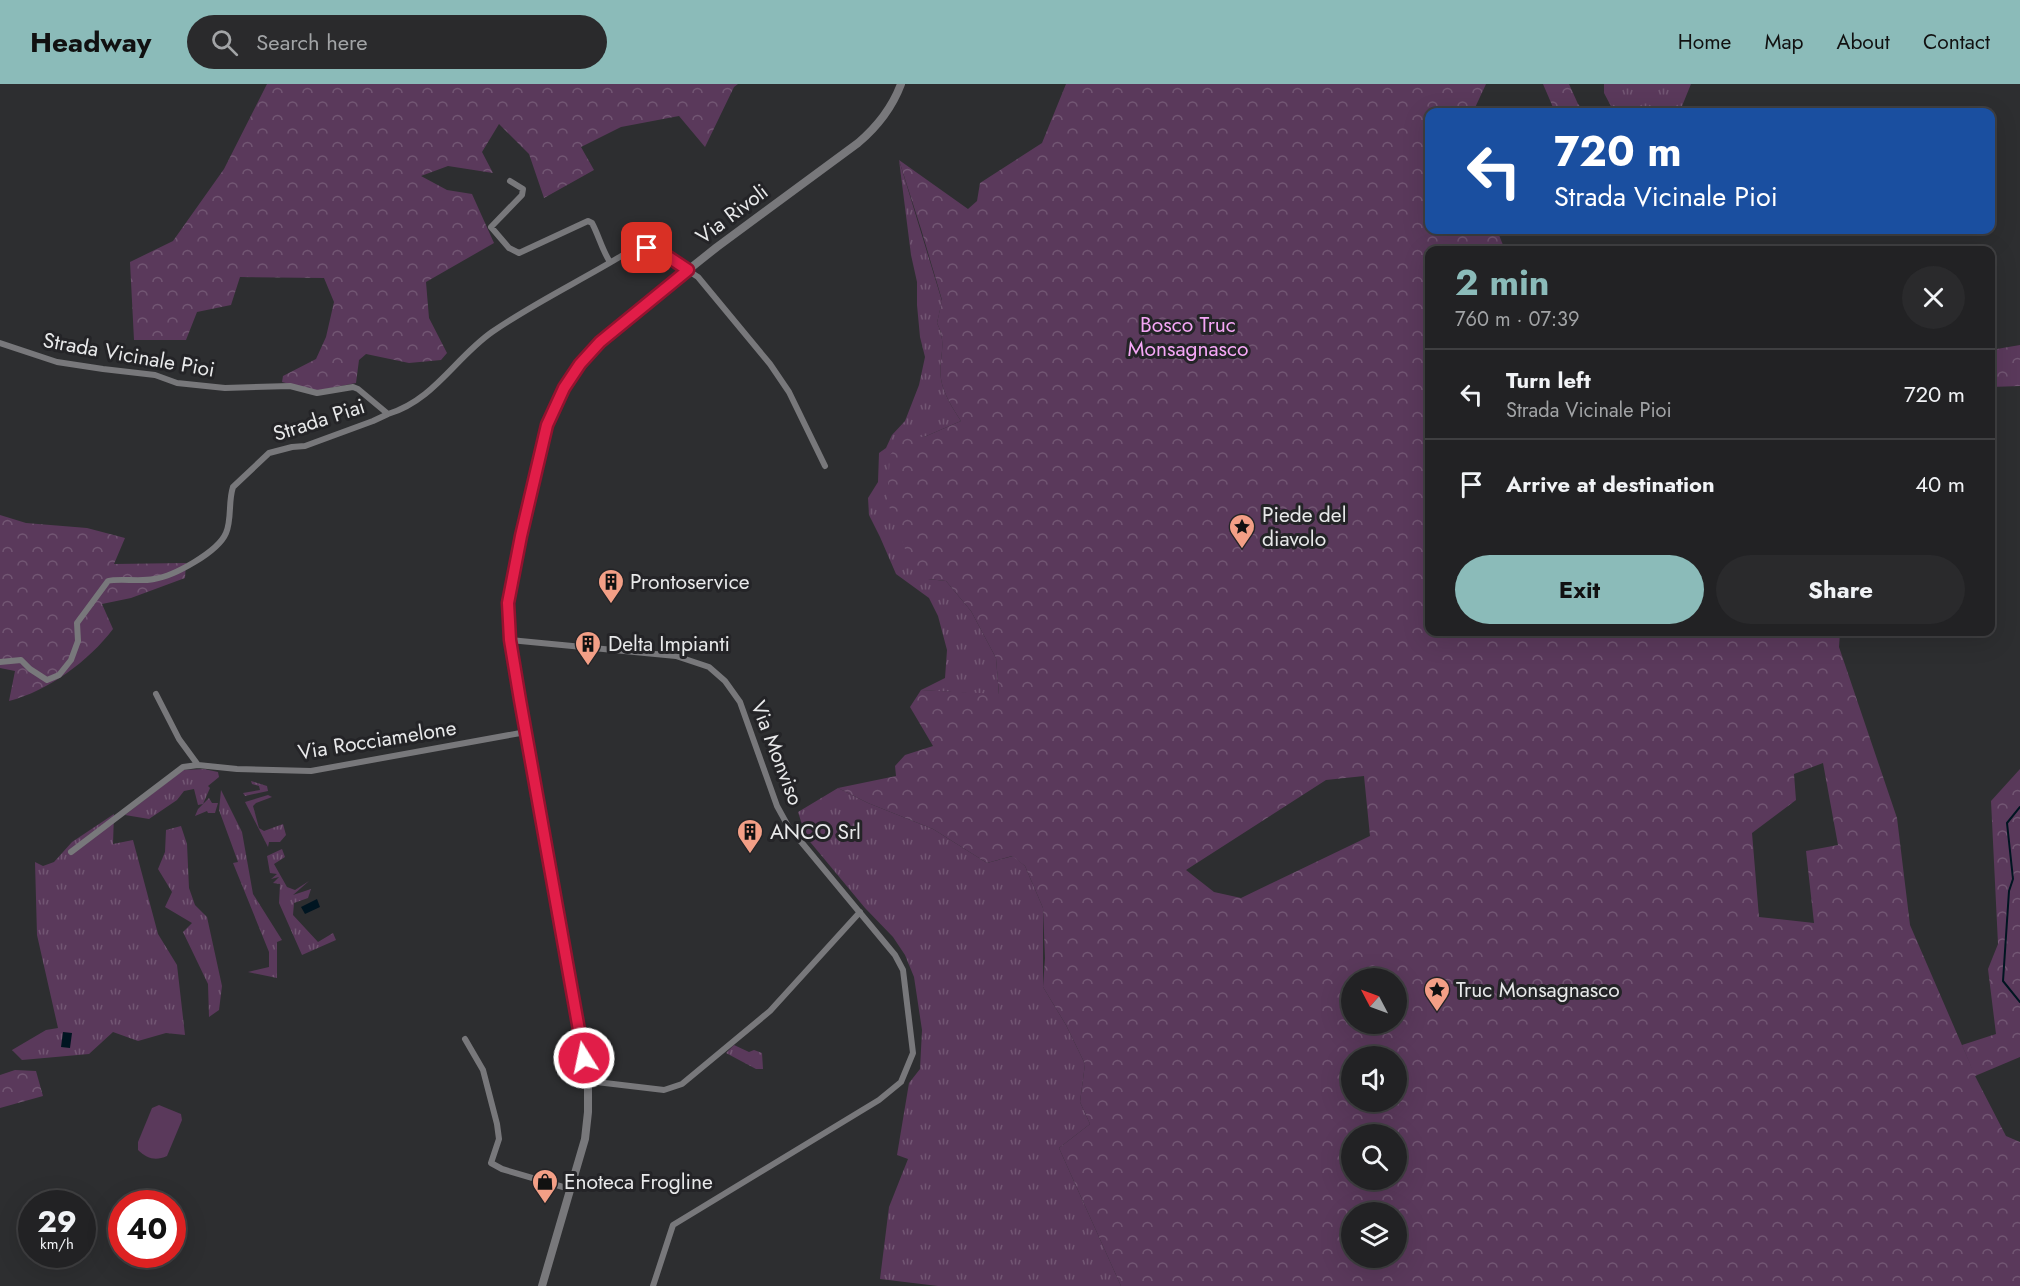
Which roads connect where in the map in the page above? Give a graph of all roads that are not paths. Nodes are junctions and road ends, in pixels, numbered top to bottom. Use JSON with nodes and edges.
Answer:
{"nodes":[{"id":1,"x":901,"y":84,"type":"edge"},
{"id":2,"x":510,"y":182,"type":"dead end"},
{"id":3,"x":610,"y":262,"type":"junction"},
{"id":4,"x":688,"y":270,"type":"junction"},
{"id":5,"x":0,"y":343,"type":"edge"},
{"id":6,"x":388,"y":414,"type":"junction"},
{"id":7,"x":825,"y":466,"type":"dead end"},
{"id":8,"x":510,"y":640,"type":"junction"},
{"id":9,"x":0,"y":662,"type":"edge"},
{"id":10,"x":156,"y":694,"type":"dead end"},
{"id":11,"x":526,"y":732,"type":"junction"},
{"id":12,"x":198,"y":765,"type":"junction"},
{"id":13,"x":71,"y":852,"type":"dead end"},
{"id":14,"x":860,"y":912,"type":"junction"},
{"id":15,"x":465,"y":1039,"type":"dead end"},
{"id":16,"x":588,"y":1081,"type":"junction"},
{"id":17,"x":570,"y":1189,"type":"junction"},
{"id":18,"x":542,"y":1286,"type":"edge"},
{"id":19,"x":652,"y":1286,"type":"edge"}],
"edges":[{"from":1,"to":4,"type":"street","name":"Via Rivoli"},
{"from":2,"to":3,"type":"street"},
{"from":3,"to":4,"type":"street"},
{"from":3,"to":6,"type":"street"},
{"from":4,"to":7,"type":"street"},
{"from":4,"to":8,"type":"street","name":"Via Rivoli"},
{"from":5,"to":6,"type":"street","name":"Strada Vicinale Pioi"},
{"from":6,"to":9,"type":"street","name":"Strada Piai"},
{"from":8,"to":11,"type":"street","name":"Via Rivoli"},
{"from":8,"to":14,"type":"street","name":"Via Monviso"},
{"from":10,"to":12,"type":"street"},
{"from":11,"to":12,"type":"street","name":"Via Rocciamelone"},
{"from":11,"to":16,"type":"street","name":"Via Rivoli"},
{"from":12,"to":13,"type":"street","name":"Via Rocciamelone"},
{"from":14,"to":16,"type":"street"},
{"from":14,"to":19,"type":"street","name":"Via Monviso"},
{"from":15,"to":17,"type":"street"},
{"from":16,"to":17,"type":"street","name":"Via Rivoli"},
{"from":17,"to":18,"type":"street","name":"Via Rivoli"}]}
